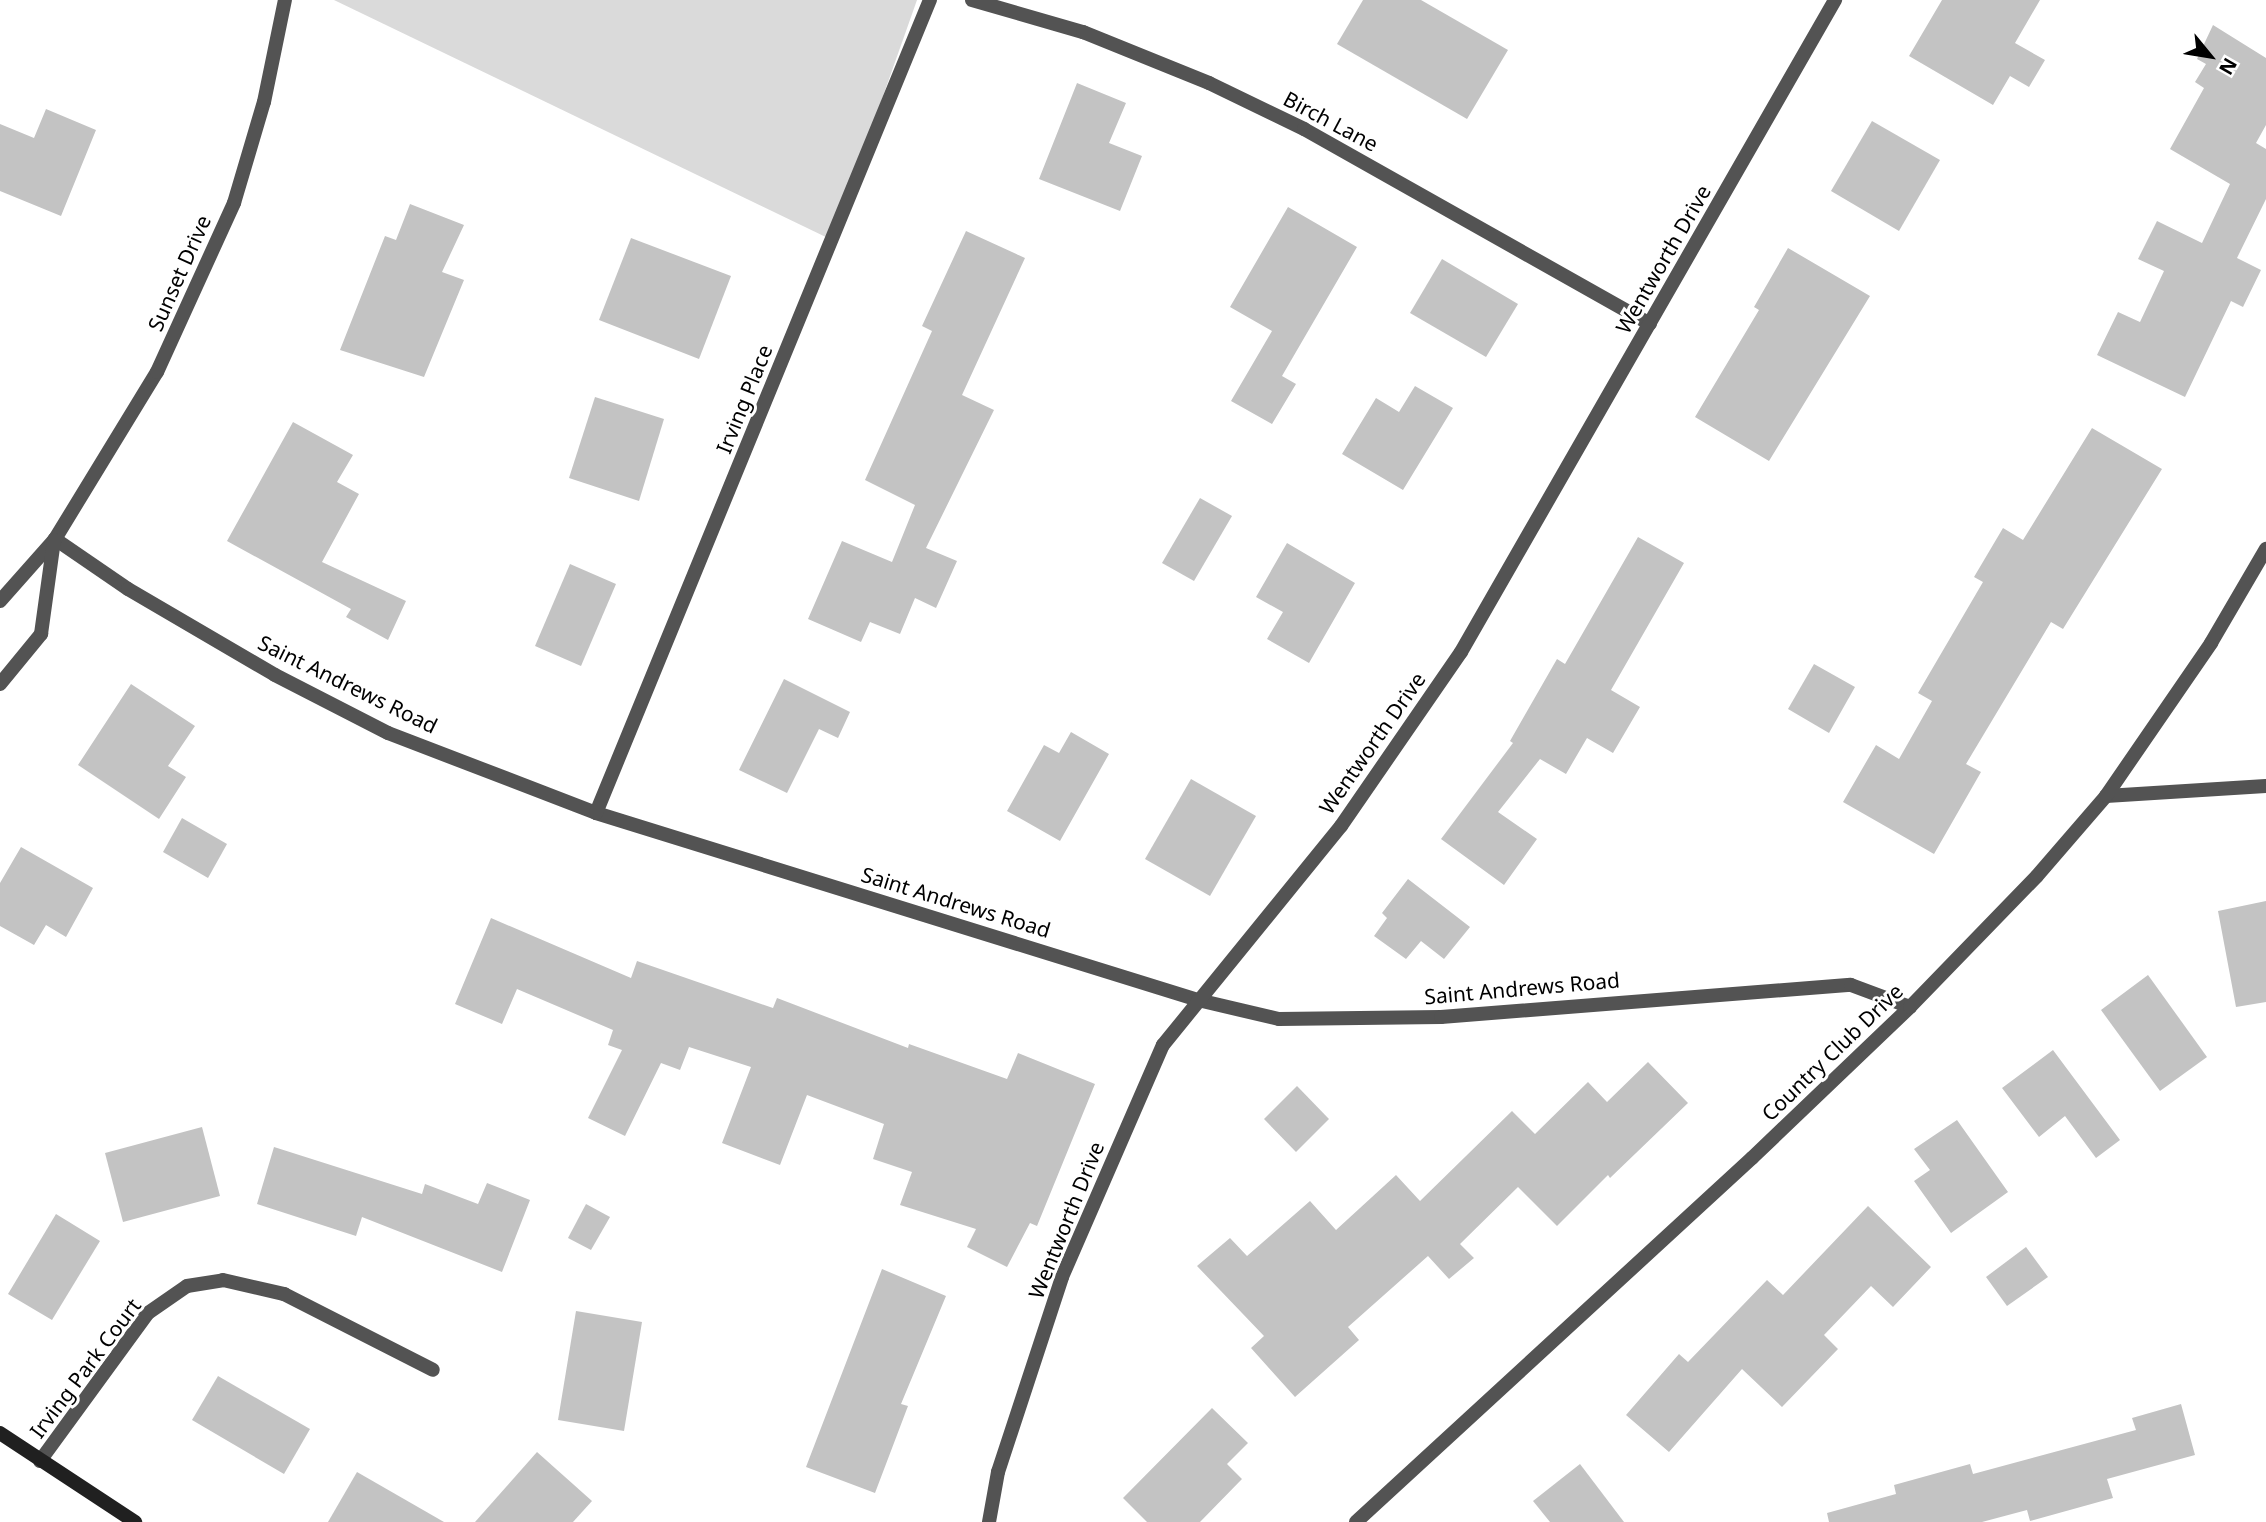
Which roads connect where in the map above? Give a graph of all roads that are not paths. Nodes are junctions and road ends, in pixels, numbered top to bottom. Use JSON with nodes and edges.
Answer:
{"nodes":[{"id":1,"x":285,"y":0,"type":"edge"},
{"id":2,"x":930,"y":0,"type":"edge"},
{"id":3,"x":972,"y":0,"type":"edge"},
{"id":4,"x":1835,"y":0,"type":"edge"},
{"id":5,"x":1650,"y":324,"type":"junction"},
{"id":6,"x":54,"y":539,"type":"junction"},
{"id":7,"x":2266,"y":549,"type":"edge"},
{"id":8,"x":0,"y":601,"type":"edge"},
{"id":9,"x":0,"y":684,"type":"edge"},
{"id":10,"x":2266,"y":786,"type":"edge"},
{"id":11,"x":2106,"y":796,"type":"junction"},
{"id":12,"x":596,"y":813,"type":"junction"},
{"id":13,"x":1198,"y":1000,"type":"junction"},
{"id":14,"x":1910,"y":1007,"type":"junction"},
{"id":15,"x":433,"y":1370,"type":"dead end"},
{"id":16,"x":0,"y":1433,"type":"edge"},
{"id":17,"x":40,"y":1461,"type":"junction"},
{"id":18,"x":1358,"y":1521,"type":"edge"},
{"id":19,"x":135,"y":1522,"type":"edge"},
{"id":20,"x":989,"y":1522,"type":"edge"}],
"edges":[{"from":1,"to":6,"type":"street","name":"Sunset Drive"},
{"from":2,"to":12,"type":"street","name":"Irving Place"},
{"from":3,"to":5,"type":"street","name":"Birch Lane"},
{"from":4,"to":5,"type":"street","name":"Wentworth Drive"},
{"from":5,"to":13,"type":"street","name":"Wentworth Drive"},
{"from":6,"to":8,"type":"street","name":"Sunset Drive"},
{"from":6,"to":9,"type":"street","name":"Sunset Drive"},
{"from":6,"to":12,"type":"street","name":"Saint Andrews Road"},
{"from":7,"to":11,"type":"street","name":"Country Club Drive"},
{"from":10,"to":11,"type":"street"},
{"from":11,"to":14,"type":"street","name":"Country Club Drive"},
{"from":12,"to":13,"type":"street","name":"Saint Andrews Road"},
{"from":13,"to":14,"type":"street","name":"Saint Andrews Road"},
{"from":13,"to":20,"type":"street","name":"Wentworth Drive"},
{"from":14,"to":18,"type":"street","name":"Country Club Drive"},
{"from":15,"to":17,"type":"street","name":"Irving Park Court"},
{"from":16,"to":17,"type":"main road"},
{"from":17,"to":19,"type":"main road"}]}
